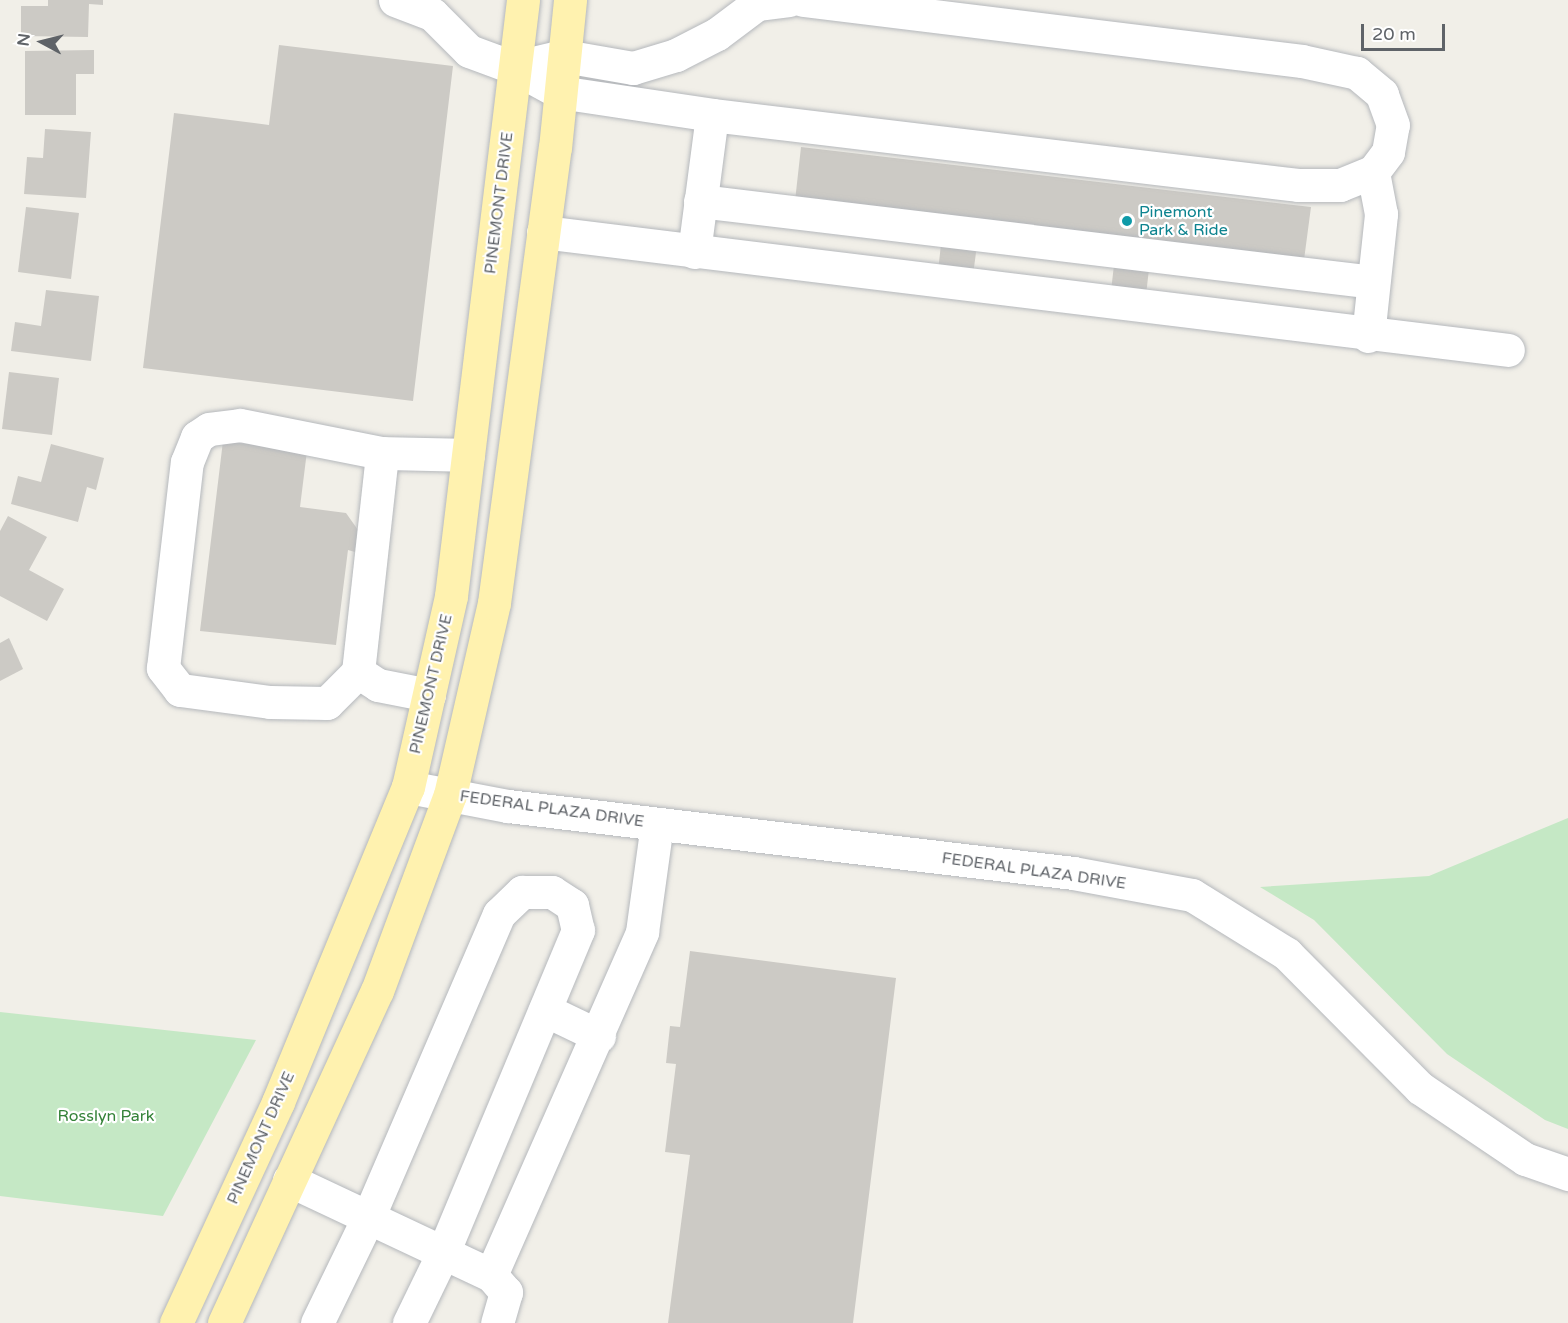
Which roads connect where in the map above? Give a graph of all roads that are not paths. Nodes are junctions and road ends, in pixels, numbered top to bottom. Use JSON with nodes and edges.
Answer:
{"nodes":[{"id":1,"x":395,"y":0,"type":"edge"},
{"id":2,"x":523,"y":0,"type":"edge"},
{"id":3,"x":570,"y":0,"type":"edge"},
{"id":4,"x":789,"y":0,"type":"edge"},
{"id":5,"x":803,"y":0,"type":"edge"},
{"id":6,"x":564,"y":56,"type":"junction"},
{"id":7,"x":515,"y":68,"type":"junction"},
{"id":8,"x":559,"y":92,"type":"junction"},
{"id":9,"x":712,"y":115,"type":"junction"},
{"id":10,"x":1373,"y":172,"type":"junction"},
{"id":11,"x":700,"y":201,"type":"junction"},
{"id":12,"x":543,"y":232,"type":"junction"},
{"id":13,"x":694,"y":252,"type":"junction"},
{"id":14,"x":1373,"y":282,"type":"junction"},
{"id":15,"x":1368,"y":336,"type":"junction"},
{"id":16,"x":1508,"y":350,"type":"dead end"},
{"id":17,"x":382,"y":453,"type":"junction"},
{"id":18,"x":468,"y":455,"type":"junction"},
{"id":19,"x":358,"y":672,"type":"junction"},
{"id":20,"x":429,"y":695,"type":"junction"},
{"id":21,"x":408,"y":787,"type":"junction"},
{"id":22,"x":450,"y":795,"type":"junction"},
{"id":23,"x":657,"y":824,"type":"junction"},
{"id":24,"x":545,"y":1010,"type":"junction"},
{"id":25,"x":599,"y":1036,"type":"junction"},
{"id":26,"x":1568,"y":1174,"type":"edge"},
{"id":27,"x":289,"y":1180,"type":"junction"},
{"id":28,"x":368,"y":1218,"type":"junction"},
{"id":29,"x":443,"y":1253,"type":"junction"},
{"id":30,"x":491,"y":1275,"type":"junction"},
{"id":31,"x":176,"y":1323,"type":"edge"},
{"id":32,"x":224,"y":1323,"type":"edge"},
{"id":33,"x":317,"y":1323,"type":"edge"},
{"id":34,"x":409,"y":1323,"type":"edge"},
{"id":35,"x":497,"y":1323,"type":"edge"}],
"edges":[{"from":1,"to":7,"type":"street"},
{"from":2,"to":7,"type":"main road","name":"PINEMONT DRIVE"},
{"from":3,"to":6,"type":"main road"},
{"from":4,"to":6,"type":"street"},
{"from":5,"to":10,"type":"street"},
{"from":6,"to":7,"type":"street"},
{"from":6,"to":8,"type":"main road"},
{"from":7,"to":8,"type":"street"},
{"from":7,"to":18,"type":"main road","name":"PINEMONT DRIVE"},
{"from":8,"to":9,"type":"street"},
{"from":8,"to":12,"type":"main road"},
{"from":9,"to":10,"type":"street"},
{"from":9,"to":11,"type":"street"},
{"from":10,"to":14,"type":"street"},
{"from":11,"to":13,"type":"street"},
{"from":11,"to":14,"type":"street"},
{"from":12,"to":13,"type":"street"},
{"from":12,"to":22,"type":"main road"},
{"from":13,"to":15,"type":"street"},
{"from":14,"to":15,"type":"street"},
{"from":15,"to":16,"type":"street"},
{"from":17,"to":18,"type":"street"},
{"from":17,"to":19,"type":"street"},
{"from":17,"to":19,"type":"street"},
{"from":18,"to":20,"type":"main road","name":"PINEMONT DRIVE"},
{"from":19,"to":20,"type":"street"},
{"from":20,"to":21,"type":"main road","name":"PINEMONT DRIVE"},
{"from":21,"to":22,"type":"street","name":"FEDERAL PLAZA DRIVE"},
{"from":21,"to":31,"type":"main road","name":"PINEMONT DRIVE"},
{"from":22,"to":23,"type":"street","name":"FEDERAL PLAZA DRIVE"},
{"from":22,"to":27,"type":"main road"},
{"from":23,"to":25,"type":"street"},
{"from":23,"to":26,"type":"street","name":"FEDERAL PLAZA DRIVE"},
{"from":24,"to":25,"type":"street"},
{"from":24,"to":28,"type":"street"},
{"from":24,"to":29,"type":"street"},
{"from":25,"to":30,"type":"street"},
{"from":27,"to":28,"type":"street"},
{"from":27,"to":32,"type":"main road"},
{"from":28,"to":29,"type":"street"},
{"from":28,"to":33,"type":"street"},
{"from":29,"to":30,"type":"street"},
{"from":29,"to":34,"type":"street"},
{"from":30,"to":35,"type":"street"}]}
